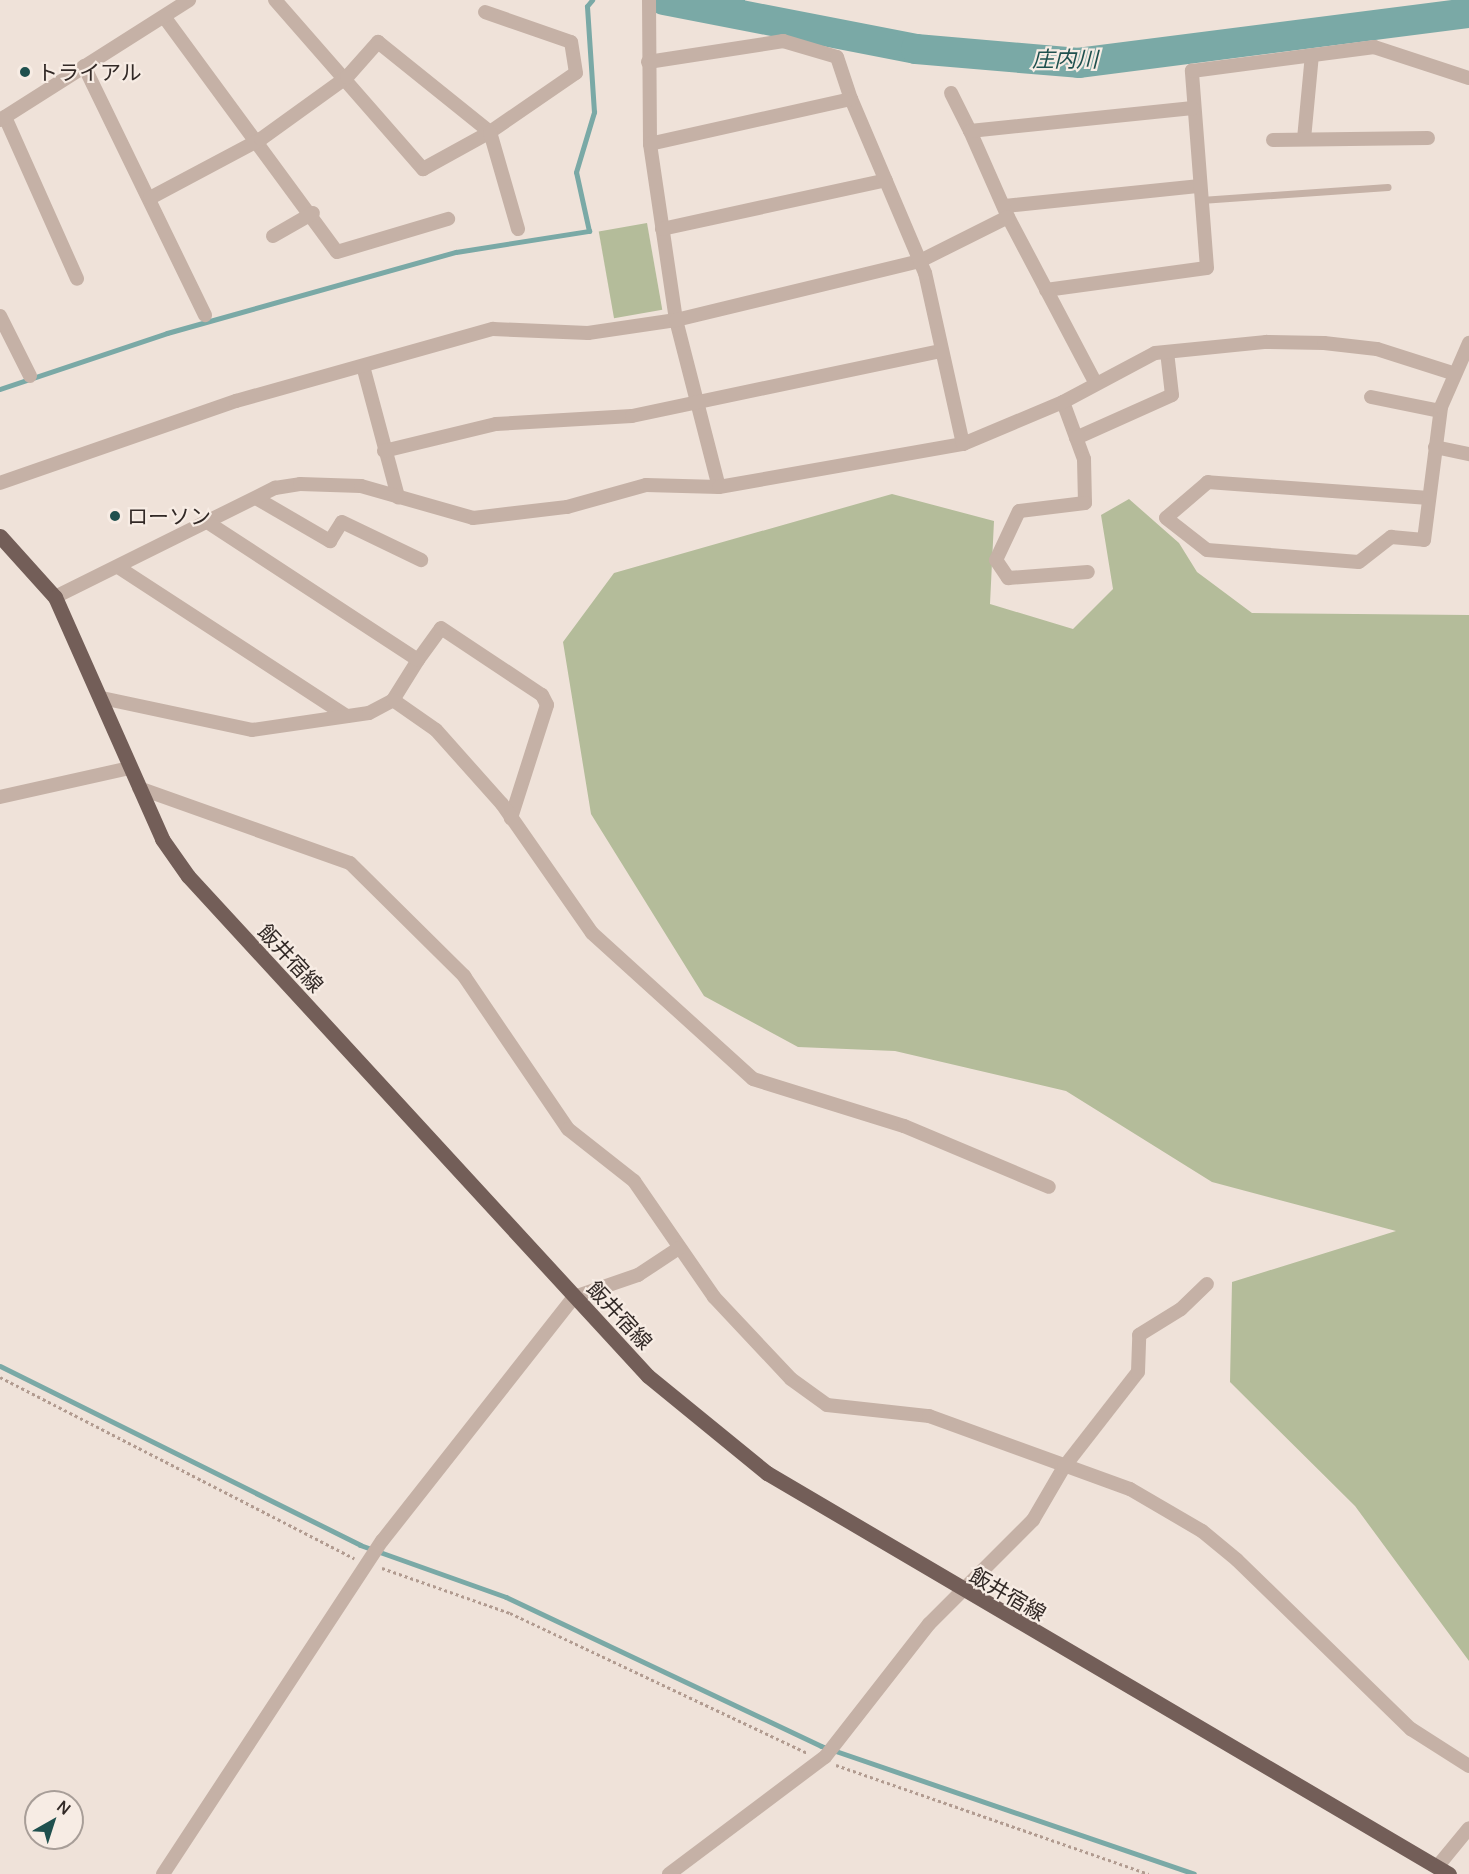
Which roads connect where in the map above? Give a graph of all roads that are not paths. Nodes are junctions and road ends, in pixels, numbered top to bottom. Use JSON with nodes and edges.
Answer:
{"nodes":[{"id":1,"x":189,"y":0,"type":"edge"},
{"id":2,"x":276,"y":0,"type":"edge"},
{"id":3,"x":649,"y":0,"type":"edge"},
{"id":4,"x":484,"y":12,"type":"dead end"},
{"id":5,"x":165,"y":18,"type":"junction"},
{"id":6,"x":1312,"y":56,"type":"junction"},
{"id":7,"x":648,"y":62,"type":"junction"},
{"id":8,"x":84,"y":66,"type":"junction"},
{"id":9,"x":347,"y":77,"type":"junction"},
{"id":10,"x":1469,"y":78,"type":"edge"},
{"id":11,"x":951,"y":93,"type":"dead end"},
{"id":12,"x":851,"y":99,"type":"junction"},
{"id":13,"x":1193,"y":108,"type":"junction"},
{"id":14,"x":2,"y":119,"type":"edge"},
{"id":15,"x":970,"y":131,"type":"junction"},
{"id":16,"x":490,"y":132,"type":"junction"},
{"id":17,"x":1428,"y":138,"type":"dead end"},
{"id":18,"x":1304,"y":139,"type":"junction"},
{"id":19,"x":1273,"y":140,"type":"dead end"},
{"id":20,"x":256,"y":141,"type":"junction"},
{"id":21,"x":650,"y":144,"type":"junction"},
{"id":22,"x":886,"y":180,"type":"junction"},
{"id":23,"x":1200,"y":186,"type":"junction"},
{"id":24,"x":1388,"y":187,"type":"dead end"},
{"id":25,"x":150,"y":198,"type":"junction"},
{"id":26,"x":1201,"y":200,"type":"junction"},
{"id":27,"x":1007,"y":212,"type":"junction"},
{"id":28,"x":313,"y":213,"type":"junction"},
{"id":29,"x":448,"y":219,"type":"dead end"},
{"id":30,"x":518,"y":229,"type":"dead end"},
{"id":31,"x":662,"y":229,"type":"junction"},
{"id":32,"x":273,"y":236,"type":"dead end"},
{"id":33,"x":920,"y":261,"type":"junction"},
{"id":34,"x":77,"y":279,"type":"dead end"},
{"id":35,"x":1046,"y":290,"type":"junction"},
{"id":36,"x":205,"y":315,"type":"dead end"},
{"id":37,"x":0,"y":316,"type":"edge"},
{"id":38,"x":676,"y":320,"type":"junction"},
{"id":39,"x":1469,"y":343,"type":"edge"},
{"id":40,"x":941,"y":351,"type":"junction"},
{"id":41,"x":1167,"y":351,"type":"junction"},
{"id":42,"x":363,"y":366,"type":"junction"},
{"id":43,"x":1452,"y":373,"type":"junction"},
{"id":44,"x":30,"y":376,"type":"dead end"},
{"id":45,"x":1095,"y":382,"type":"junction"},
{"id":46,"x":1371,"y":397,"type":"dead end"},
{"id":47,"x":1063,"y":402,"type":"junction"},
{"id":48,"x":699,"y":404,"type":"junction"},
{"id":49,"x":1440,"y":411,"type":"junction"},
{"id":50,"x":1076,"y":438,"type":"junction"},
{"id":51,"x":963,"y":444,"type":"junction"},
{"id":52,"x":1435,"y":447,"type":"junction"},
{"id":53,"x":384,"y":451,"type":"junction"},
{"id":54,"x":1469,"y":454,"type":"edge"},
{"id":55,"x":0,"y":483,"type":"edge"},
{"id":56,"x":719,"y":487,"type":"junction"},
{"id":57,"x":398,"y":497,"type":"junction"},
{"id":58,"x":256,"y":498,"type":"junction"},
{"id":59,"x":1429,"y":498,"type":"junction"},
{"id":60,"x":207,"y":522,"type":"junction"},
{"id":61,"x":0,"y":536,"type":"edge"},
{"id":62,"x":421,"y":560,"type":"dead end"},
{"id":63,"x":118,"y":567,"type":"junction"},
{"id":64,"x":1088,"y":572,"type":"dead end"},
{"id":65,"x":55,"y":597,"type":"junction"},
{"id":66,"x":418,"y":660,"type":"junction"},
{"id":67,"x":102,"y":698,"type":"junction"},
{"id":68,"x":393,"y":700,"type":"junction"},
{"id":69,"x":347,"y":716,"type":"junction"},
{"id":70,"x":130,"y":768,"type":"junction"},
{"id":71,"x":139,"y":788,"type":"junction"},
{"id":72,"x":0,"y":797,"type":"edge"},
{"id":73,"x":511,"y":818,"type":"junction"},
{"id":74,"x":1049,"y":1187,"type":"dead end"},
{"id":75,"x":679,"y":1248,"type":"junction"},
{"id":76,"x":1207,"y":1284,"type":"dead end"},
{"id":77,"x":574,"y":1297,"type":"junction"},
{"id":78,"x":1064,"y":1467,"type":"junction"},
{"id":79,"x":963,"y":1592,"type":"junction"},
{"id":80,"x":1469,"y":1766,"type":"edge"},
{"id":81,"x":1469,"y":1828,"type":"edge"},
{"id":82,"x":1443,"y":1870,"type":"edge"},
{"id":83,"x":163,"y":1874,"type":"edge"},
{"id":84,"x":669,"y":1874,"type":"edge"}],
"edges":[{"from":1,"to":5,"type":"street"},
{"from":2,"to":9,"type":"street"},
{"from":3,"to":7,"type":"street"},
{"from":4,"to":16,"type":"street"},
{"from":5,"to":8,"type":"street"},
{"from":5,"to":20,"type":"street"},
{"from":6,"to":10,"type":"street"},
{"from":6,"to":13,"type":"street"},
{"from":6,"to":18,"type":"street"},
{"from":7,"to":12,"type":"street"},
{"from":7,"to":21,"type":"street"},
{"from":8,"to":14,"type":"street"},
{"from":8,"to":25,"type":"street"},
{"from":9,"to":16,"type":"street"},
{"from":9,"to":16,"type":"street"},
{"from":9,"to":20,"type":"street"},
{"from":11,"to":15,"type":"street"},
{"from":12,"to":21,"type":"street"},
{"from":12,"to":22,"type":"street"},
{"from":13,"to":15,"type":"street"},
{"from":13,"to":23,"type":"street"},
{"from":14,"to":34,"type":"street"},
{"from":15,"to":27,"type":"street"},
{"from":16,"to":30,"type":"street"},
{"from":17,"to":18,"type":"street"},
{"from":18,"to":19,"type":"street"},
{"from":20,"to":25,"type":"street"},
{"from":20,"to":28,"type":"street"},
{"from":21,"to":31,"type":"street"},
{"from":22,"to":31,"type":"street"},
{"from":22,"to":33,"type":"street"},
{"from":23,"to":26,"type":"street"},
{"from":23,"to":27,"type":"street"},
{"from":24,"to":26,"type":"lane"},
{"from":25,"to":36,"type":"street"},
{"from":26,"to":35,"type":"street"},
{"from":27,"to":33,"type":"street"},
{"from":27,"to":35,"type":"street"},
{"from":28,"to":29,"type":"street"},
{"from":28,"to":32,"type":"street"},
{"from":31,"to":38,"type":"street"},
{"from":33,"to":38,"type":"street"},
{"from":33,"to":40,"type":"street"},
{"from":35,"to":45,"type":"street"},
{"from":37,"to":44,"type":"street"},
{"from":38,"to":42,"type":"street"},
{"from":38,"to":48,"type":"street"},
{"from":39,"to":43,"type":"street"},
{"from":40,"to":48,"type":"street"},
{"from":40,"to":51,"type":"street"},
{"from":41,"to":43,"type":"street"},
{"from":41,"to":45,"type":"street"},
{"from":41,"to":50,"type":"street"},
{"from":42,"to":53,"type":"street"},
{"from":42,"to":55,"type":"street"},
{"from":43,"to":49,"type":"street"},
{"from":45,"to":47,"type":"street"},
{"from":46,"to":49,"type":"street"},
{"from":47,"to":50,"type":"street"},
{"from":47,"to":51,"type":"street"},
{"from":48,"to":53,"type":"street"},
{"from":48,"to":56,"type":"street"},
{"from":49,"to":52,"type":"street"},
{"from":50,"to":64,"type":"street"},
{"from":51,"to":56,"type":"street"},
{"from":52,"to":54,"type":"street"},
{"from":52,"to":59,"type":"street"},
{"from":53,"to":57,"type":"street"},
{"from":56,"to":57,"type":"street"},
{"from":57,"to":58,"type":"street"},
{"from":58,"to":60,"type":"street"},
{"from":58,"to":62,"type":"street"},
{"from":59,"to":59,"type":"street"},
{"from":60,"to":63,"type":"street"},
{"from":60,"to":66,"type":"street"},
{"from":61,"to":65,"type":"main road","name":"飯井宿線"},
{"from":63,"to":65,"type":"street"},
{"from":63,"to":69,"type":"street"},
{"from":65,"to":67,"type":"main road","name":"飯井宿線"},
{"from":66,"to":68,"type":"street"},
{"from":66,"to":73,"type":"street"},
{"from":67,"to":69,"type":"street"},
{"from":67,"to":70,"type":"main road","name":"飯井宿線"},
{"from":68,"to":69,"type":"street"},
{"from":68,"to":73,"type":"street"},
{"from":70,"to":71,"type":"main road","name":"飯井宿線"},
{"from":70,"to":72,"type":"street"},
{"from":71,"to":75,"type":"street"},
{"from":71,"to":77,"type":"main road","name":"飯井宿線"},
{"from":73,"to":74,"type":"street"},
{"from":75,"to":77,"type":"street"},
{"from":75,"to":78,"type":"street"},
{"from":76,"to":78,"type":"street"},
{"from":77,"to":79,"type":"main road","name":"飯井宿線"},
{"from":77,"to":83,"type":"street"},
{"from":78,"to":79,"type":"street"},
{"from":78,"to":80,"type":"street"},
{"from":79,"to":82,"type":"main road","name":"飯井宿線"},
{"from":79,"to":84,"type":"street"},
{"from":81,"to":82,"type":"street"}]}
